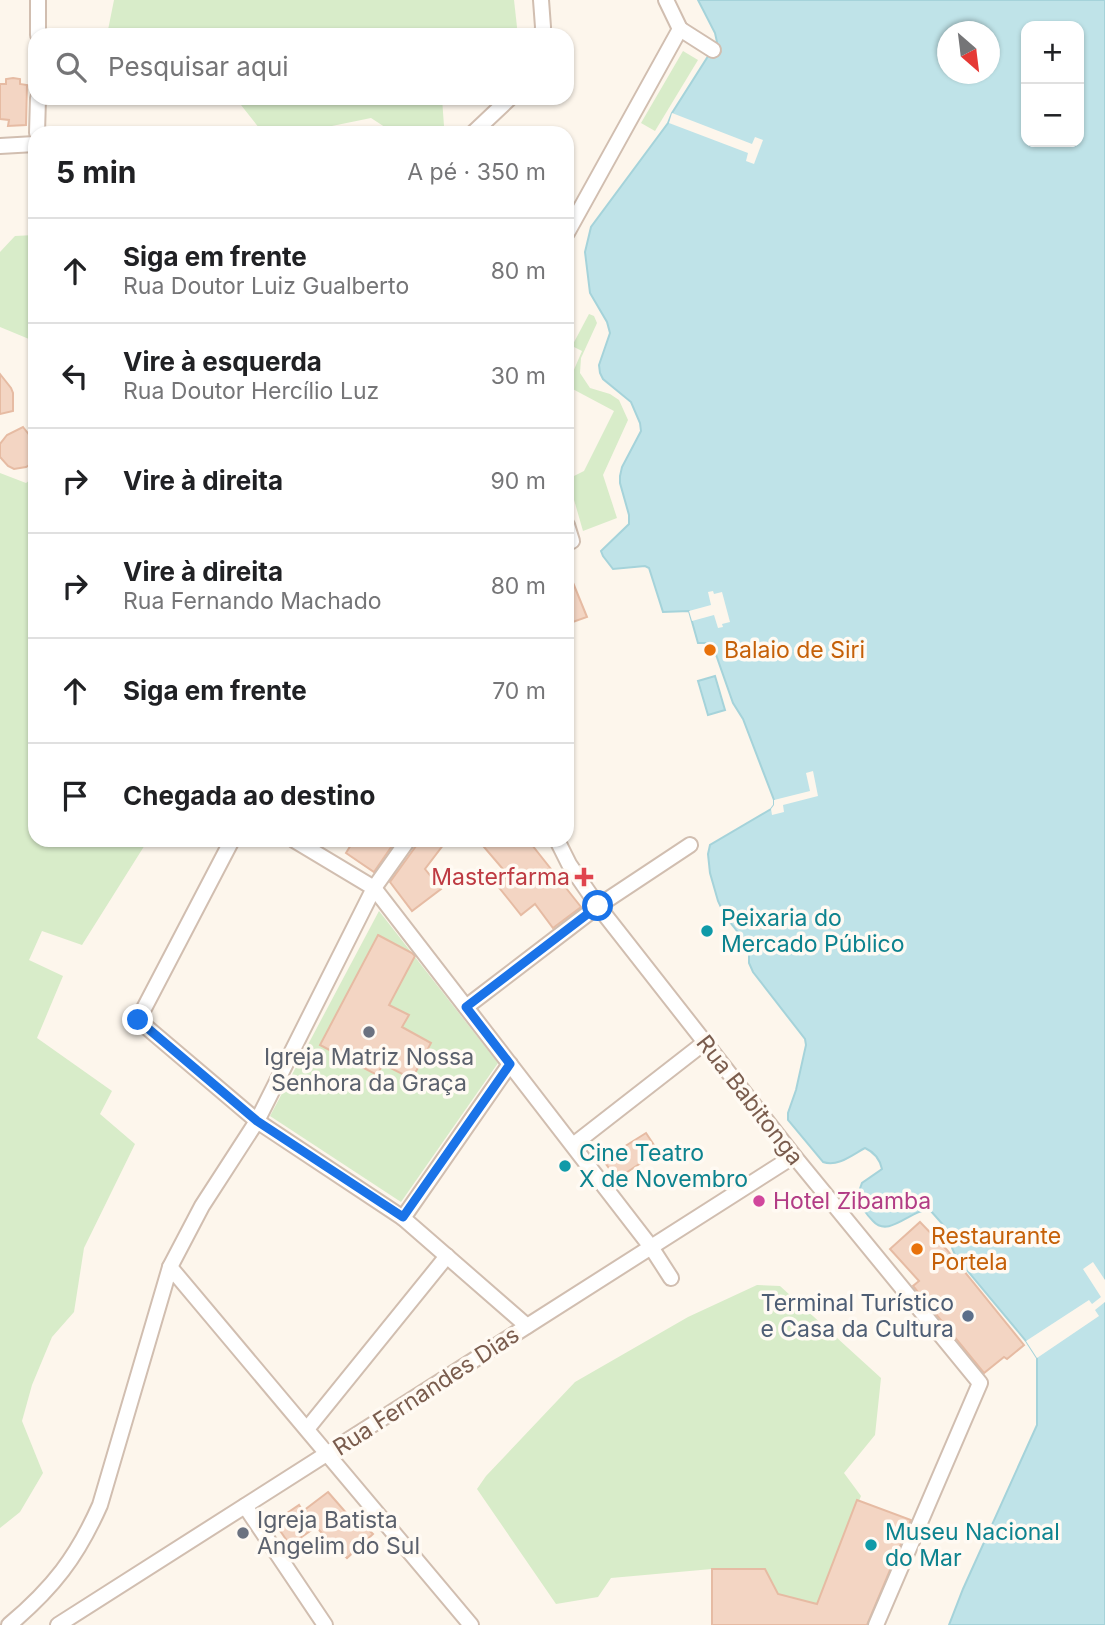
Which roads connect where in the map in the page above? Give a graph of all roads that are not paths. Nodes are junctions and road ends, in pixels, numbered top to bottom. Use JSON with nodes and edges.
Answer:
{"nodes":[{"id":1,"x":38,"y":0,"type":"edge"},
{"id":2,"x":541,"y":0,"type":"edge"},
{"id":3,"x":666,"y":0,"type":"edge"},
{"id":4,"x":38,"y":28,"type":"edge"},
{"id":5,"x":543,"y":28,"type":"edge"},
{"id":6,"x":680,"y":29,"type":"junction"},
{"id":7,"x":713,"y":50,"type":"dead end"},
{"id":8,"x":37,"y":105,"type":"edge"},
{"id":9,"x":503,"y":105,"type":"edge"},
{"id":10,"x":37,"y":126,"type":"edge"},
{"id":11,"x":480,"y":126,"type":"edge"},
{"id":12,"x":28,"y":144,"type":"edge"},
{"id":13,"x":0,"y":146,"type":"edge"},
{"id":14,"x":574,"y":220,"type":"edge"},
{"id":15,"x":690,"y":845,"type":"dead end"},
{"id":16,"x":228,"y":847,"type":"edge"},
{"id":17,"x":306,"y":847,"type":"edge"},
{"id":18,"x":403,"y":847,"type":"edge"},
{"id":19,"x":560,"y":847,"type":"edge"},
{"id":20,"x":374,"y":888,"type":"junction"},
{"id":21,"x":598,"y":906,"type":"junction"},
{"id":22,"x":466,"y":1007,"type":"junction"},
{"id":23,"x":704,"y":1043,"type":"junction"},
{"id":24,"x":510,"y":1064,"type":"junction"},
{"id":25,"x":257,"y":1121,"type":"junction"},
{"id":26,"x":573,"y":1145,"type":"junction"},
{"id":27,"x":794,"y":1156,"type":"junction"},
{"id":28,"x":403,"y":1217,"type":"junction"},
{"id":29,"x":651,"y":1247,"type":"junction"},
{"id":30,"x":447,"y":1256,"type":"junction"},
{"id":31,"x":170,"y":1267,"type":"junction"},
{"id":32,"x":671,"y":1278,"type":"dead end"},
{"id":33,"x":527,"y":1326,"type":"junction"},
{"id":34,"x":307,"y":1429,"type":"junction"},
{"id":35,"x":327,"y":1454,"type":"junction"},
{"id":36,"x":245,"y":1506,"type":"junction"},
{"id":37,"x":9,"y":1625,"type":"edge"},
{"id":38,"x":58,"y":1625,"type":"edge"},
{"id":39,"x":325,"y":1625,"type":"edge"},
{"id":40,"x":471,"y":1625,"type":"edge"},
{"id":41,"x":876,"y":1625,"type":"edge"}],
"edges":[{"from":1,"to":4,"type":"street"},
{"from":2,"to":5,"type":"street"},
{"from":3,"to":6,"type":"street"},
{"from":6,"to":7,"type":"street"},
{"from":6,"to":14,"type":"street"},
{"from":8,"to":10,"type":"street"},
{"from":9,"to":11,"type":"street"},
{"from":12,"to":13,"type":"street"},
{"from":15,"to":21,"type":"street"},
{"from":16,"to":25,"type":"street"},
{"from":17,"to":20,"type":"street"},
{"from":18,"to":20,"type":"street"},
{"from":19,"to":21,"type":"street","name":"Rua Babitonga"},
{"from":20,"to":22,"type":"street"},
{"from":20,"to":25,"type":"street"},
{"from":21,"to":22,"type":"street"},
{"from":21,"to":23,"type":"street","name":"Rua Babitonga"},
{"from":22,"to":24,"type":"street"},
{"from":23,"to":26,"type":"street"},
{"from":23,"to":27,"type":"street","name":"Rua Babitonga"},
{"from":24,"to":26,"type":"street"},
{"from":24,"to":28,"type":"street"},
{"from":25,"to":28,"type":"street"},
{"from":25,"to":31,"type":"street"},
{"from":26,"to":29,"type":"street"},
{"from":27,"to":29,"type":"street","name":"Rua Fernandes Dias"},
{"from":27,"to":41,"type":"street","name":"Rua Babitonga"},
{"from":28,"to":30,"type":"street"},
{"from":29,"to":32,"type":"street"},
{"from":29,"to":33,"type":"street","name":"Rua Fernandes Dias"},
{"from":30,"to":33,"type":"street"},
{"from":30,"to":34,"type":"street"},
{"from":31,"to":34,"type":"street"},
{"from":31,"to":37,"type":"street"},
{"from":33,"to":35,"type":"street","name":"Rua Fernandes Dias"},
{"from":34,"to":35,"type":"street"},
{"from":35,"to":36,"type":"street","name":"Rua Fernandes Dias"},
{"from":35,"to":40,"type":"street"},
{"from":36,"to":38,"type":"street","name":"Rua Fernandes Dias"},
{"from":36,"to":39,"type":"street"}]}
